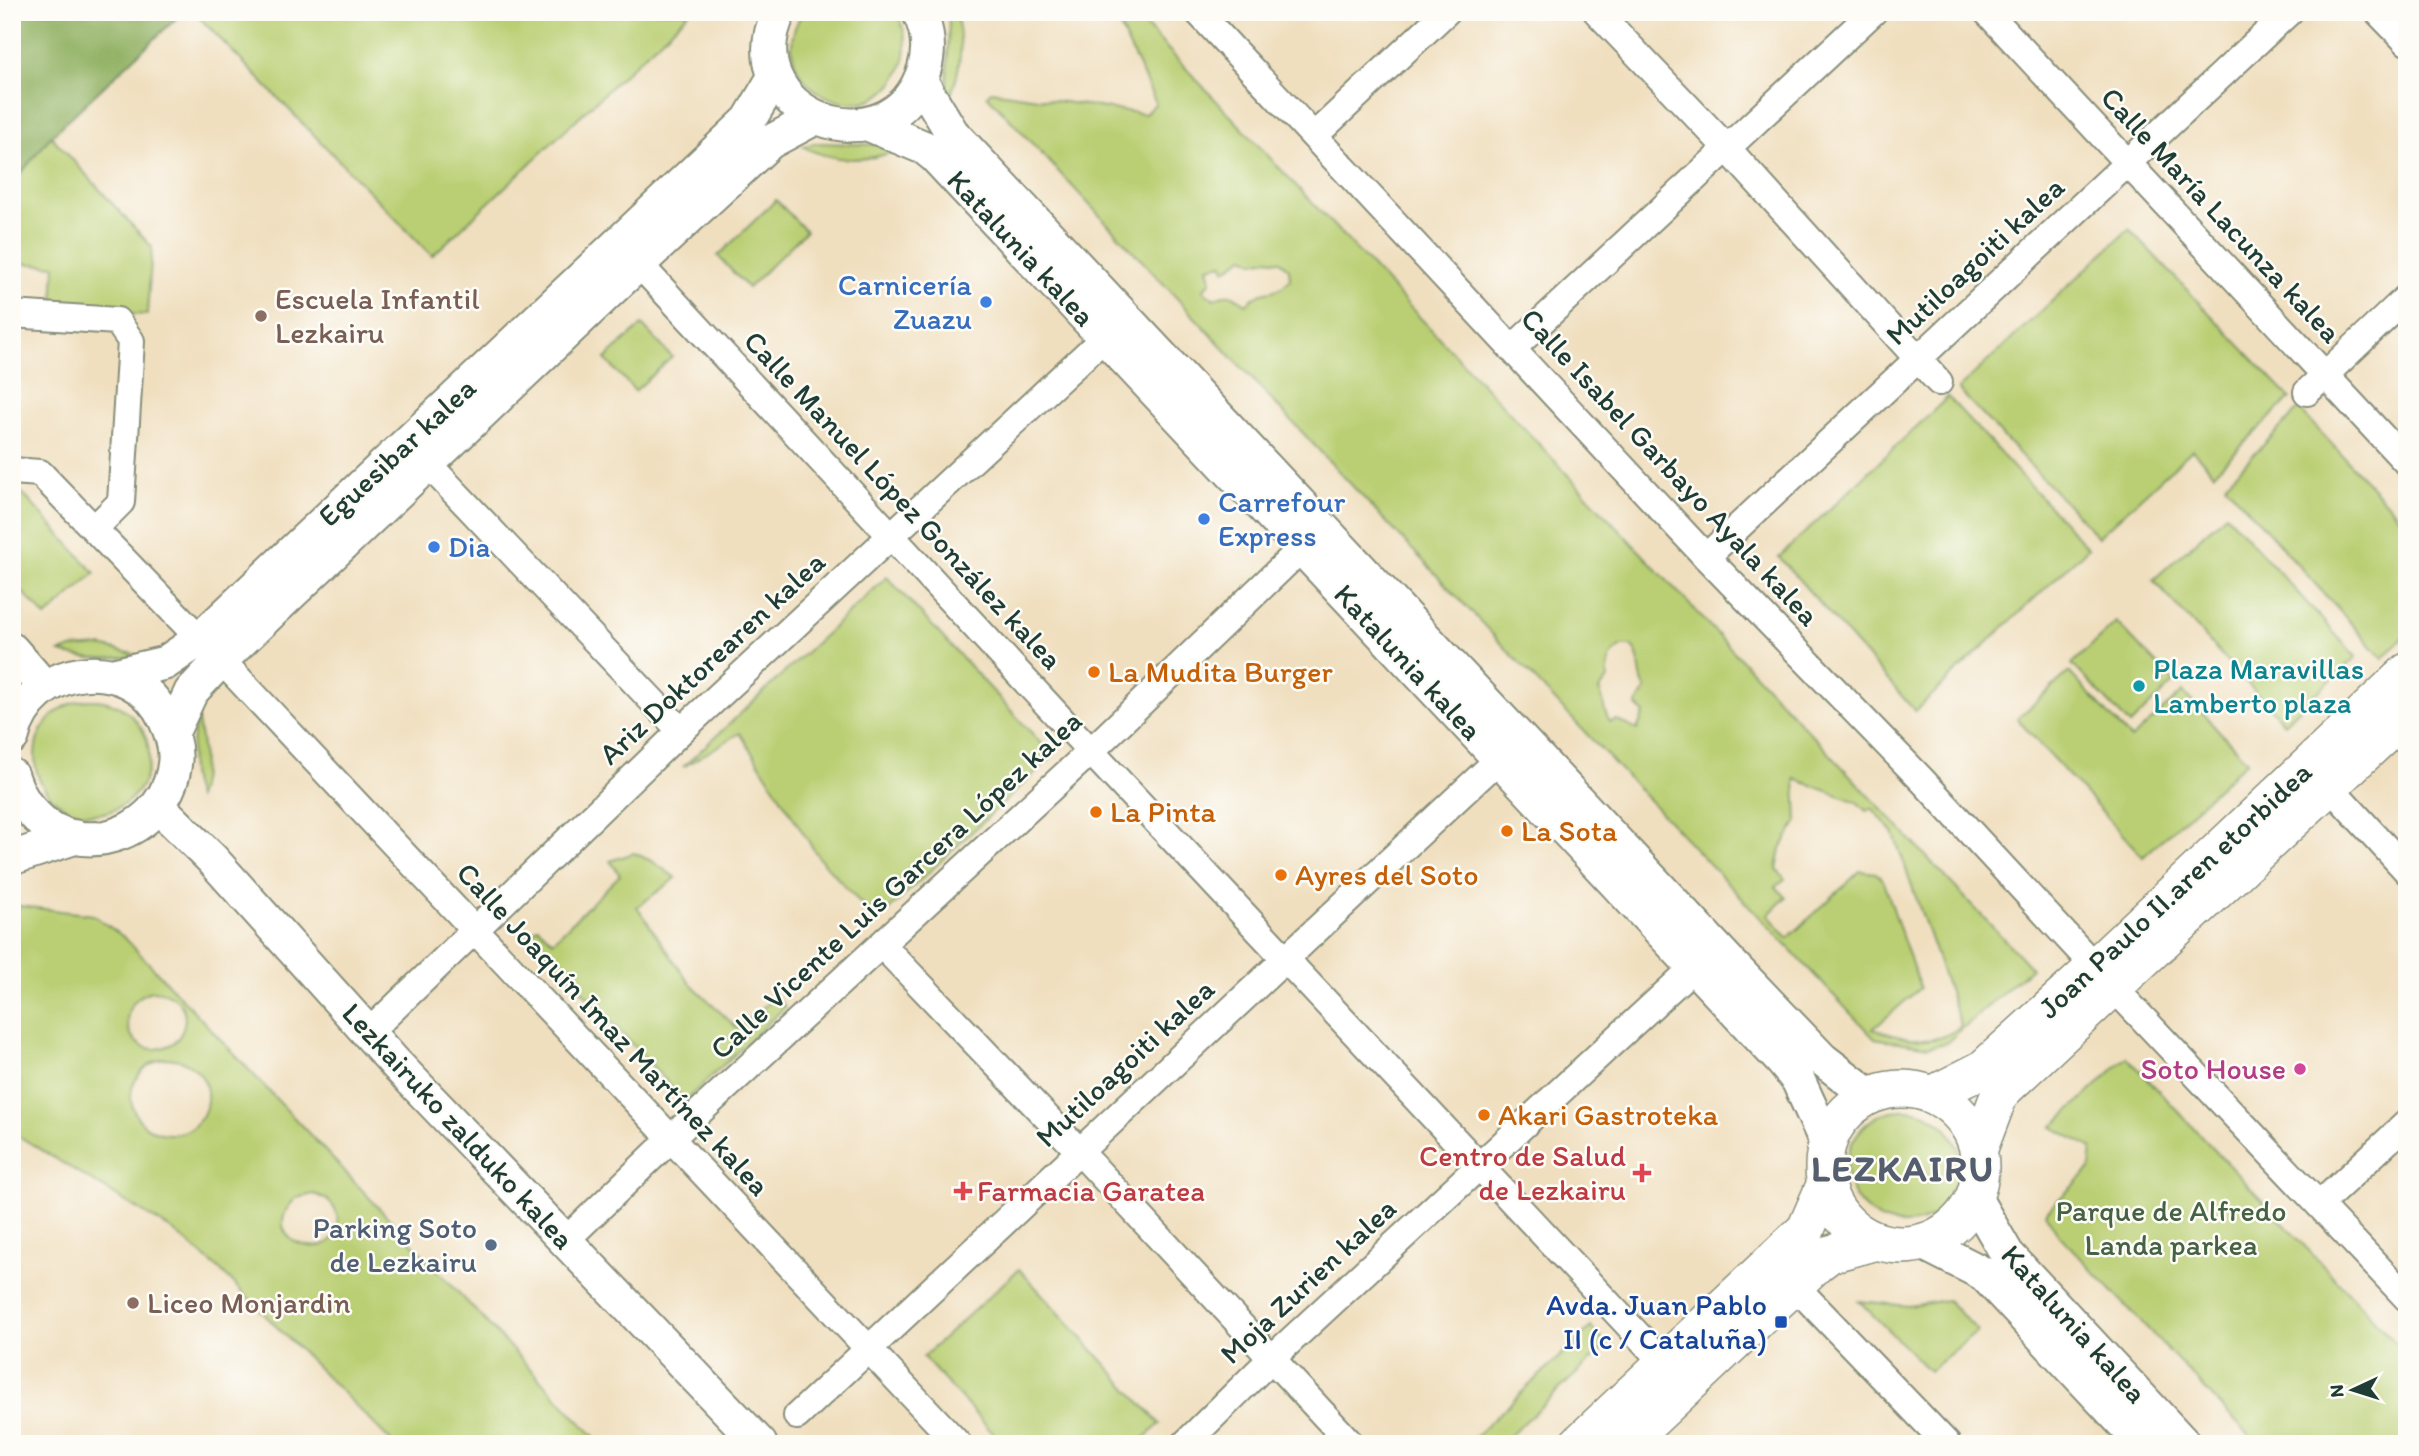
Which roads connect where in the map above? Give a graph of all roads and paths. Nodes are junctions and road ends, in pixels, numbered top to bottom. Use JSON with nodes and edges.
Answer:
{"nodes":[{"id":1,"x":779,"y":12,"type":"edge"},
{"id":2,"x":1198,"y":12,"type":"edge"},
{"id":3,"x":1446,"y":12,"type":"edge"},
{"id":4,"x":1597,"y":12,"type":"edge"},
{"id":5,"x":1873,"y":12,"type":"edge"},
{"id":6,"x":1987,"y":12,"type":"edge"},
{"id":7,"x":2289,"y":12,"type":"edge"},
{"id":8,"x":2378,"y":12,"type":"edge"},
{"id":9,"x":924,"y":15,"type":"edge"},
{"id":10,"x":2407,"y":43,"type":"edge"},
{"id":11,"x":775,"y":76,"type":"junction"},
{"id":12,"x":920,"y":80,"type":"junction"},
{"id":13,"x":815,"y":118,"type":"junction"},
{"id":14,"x":867,"y":124,"type":"junction"},
{"id":15,"x":1314,"y":136,"type":"junction"},
{"id":16,"x":1726,"y":147,"type":"junction"},
{"id":17,"x":2127,"y":163,"type":"junction"},
{"id":18,"x":639,"y":264,"type":"junction"},
{"id":19,"x":2407,"y":297,"type":"edge"},
{"id":20,"x":12,"y":314,"type":"edge"},
{"id":21,"x":1105,"y":337,"type":"junction"},
{"id":22,"x":1513,"y":348,"type":"junction"},
{"id":23,"x":1919,"y":360,"type":"junction"},
{"id":24,"x":1939,"y":382,"type":"dead end"},
{"id":25,"x":2315,"y":384,"type":"junction"},
{"id":26,"x":2407,"y":463,"type":"edge"},
{"id":27,"x":428,"y":464,"type":"junction"},
{"id":28,"x":12,"y":471,"type":"edge"},
{"id":29,"x":94,"y":529,"type":"junction"},
{"id":30,"x":892,"y":536,"type":"junction"},
{"id":31,"x":1301,"y":549,"type":"junction"},
{"id":32,"x":1706,"y":557,"type":"junction"},
{"id":33,"x":12,"y":650,"type":"edge"},
{"id":34,"x":210,"y":650,"type":"junction"},
{"id":35,"x":2407,"y":672,"type":"edge"},
{"id":36,"x":114,"y":675,"type":"junction"},
{"id":37,"x":44,"y":688,"type":"junction"},
{"id":38,"x":2407,"y":714,"type":"edge"},
{"id":39,"x":681,"y":731,"type":"junction"},
{"id":40,"x":172,"y":733,"type":"junction"},
{"id":41,"x":12,"y":737,"type":"edge"},
{"id":42,"x":1091,"y":751,"type":"junction"},
{"id":43,"x":1499,"y":758,"type":"junction"},
{"id":44,"x":12,"y":776,"type":"edge"},
{"id":45,"x":2330,"y":787,"type":"junction"},
{"id":46,"x":158,"y":807,"type":"junction"},
{"id":47,"x":76,"y":837,"type":"junction"},
{"id":48,"x":12,"y":858,"type":"edge"},
{"id":49,"x":2407,"y":871,"type":"edge"},
{"id":50,"x":474,"y":930,"type":"junction"},
{"id":51,"x":882,"y":945,"type":"junction"},
{"id":52,"x":1284,"y":958,"type":"junction"},
{"id":53,"x":1693,"y":968,"type":"junction"},
{"id":54,"x":2105,"y":977,"type":"junction"},
{"id":55,"x":369,"y":1032,"type":"junction"},
{"id":56,"x":1933,"y":1095,"type":"junction"},
{"id":57,"x":1870,"y":1096,"type":"junction"},
{"id":58,"x":2407,"y":1123,"type":"edge"},
{"id":59,"x":672,"y":1138,"type":"junction"},
{"id":60,"x":1827,"y":1144,"type":"junction"},
{"id":61,"x":1978,"y":1151,"type":"junction"},
{"id":62,"x":1080,"y":1152,"type":"junction"},
{"id":63,"x":1480,"y":1165,"type":"junction"},
{"id":64,"x":1826,"y":1184,"type":"junction"},
{"id":65,"x":1974,"y":1197,"type":"junction"},
{"id":66,"x":2319,"y":1205,"type":"junction"},
{"id":67,"x":566,"y":1240,"type":"junction"},
{"id":68,"x":1877,"y":1241,"type":"junction"},
{"id":69,"x":1923,"y":1242,"type":"junction"},
{"id":70,"x":1795,"y":1286,"type":"junction"},
{"id":71,"x":2407,"y":1298,"type":"edge"},
{"id":72,"x":868,"y":1351,"type":"junction"},
{"id":73,"x":1271,"y":1359,"type":"junction"},
{"id":74,"x":1664,"y":1363,"type":"junction"},
{"id":75,"x":797,"y":1416,"type":"dead end"},
{"id":76,"x":760,"y":1444,"type":"edge"},
{"id":77,"x":957,"y":1444,"type":"edge"},
{"id":78,"x":1185,"y":1444,"type":"edge"},
{"id":79,"x":1351,"y":1444,"type":"edge"},
{"id":80,"x":1578,"y":1444,"type":"edge"},
{"id":81,"x":1626,"y":1444,"type":"edge"},
{"id":82,"x":1947,"y":1444,"type":"edge"},
{"id":83,"x":2143,"y":1444,"type":"edge"},
{"id":84,"x":2184,"y":1444,"type":"edge"}],
"edges":[{"from":1,"to":11,"type":"street"},
{"from":2,"to":15,"type":"street","name":"Calle Isabel Garbayo Ayala kalea"},
{"from":3,"to":15,"type":"street"},
{"from":4,"to":16,"type":"street"},
{"from":5,"to":16,"type":"street"},
{"from":6,"to":17,"type":"street","name":"Calle María Lacunza kalea"},
{"from":7,"to":17,"type":"street","name":"Mutiloagoiti kalea"},
{"from":8,"to":10,"type":"street"},
{"from":9,"to":12,"type":"street"},
{"from":11,"to":13,"type":"street"},
{"from":11,"to":34,"type":"street","name":"Eguesibar kalea"},
{"from":12,"to":14,"type":"street"},
{"from":12,"to":57,"type":"street","name":"Katalunia kalea"},
{"from":13,"to":14,"type":"street"},
{"from":13,"to":18,"type":"street","name":"Eguesibar kalea"},
{"from":14,"to":21,"type":"street","name":"Katalunia kalea"},
{"from":15,"to":22,"type":"street","name":"Calle Isabel Garbayo Ayala kalea"},
{"from":16,"to":22,"type":"street"},
{"from":16,"to":23,"type":"street"},
{"from":17,"to":23,"type":"street","name":"Mutiloagoiti kalea"},
{"from":17,"to":25,"type":"street","name":"Calle María Lacunza kalea"},
{"from":18,"to":27,"type":"street","name":"Eguesibar kalea"},
{"from":18,"to":30,"type":"street","name":"Calle Manuel López González kalea"},
{"from":19,"to":25,"type":"street"},
{"from":20,"to":29,"type":"street"},
{"from":21,"to":30,"type":"street","name":"Ariz Doktorearen kalea"},
{"from":21,"to":31,"type":"street","name":"Katalunia kalea"},
{"from":22,"to":32,"type":"street","name":"Calle Isabel Garbayo Ayala kalea"},
{"from":23,"to":24,"type":"street"},
{"from":23,"to":32,"type":"street","name":"Mutiloagoiti kalea"},
{"from":25,"to":26,"type":"street","name":"Calle María Lacunza kalea"},
{"from":27,"to":34,"type":"street","name":"Eguesibar kalea"},
{"from":27,"to":39,"type":"street"},
{"from":28,"to":29,"type":"street","name":"Calle Joaquín Imaz Martínez kalea"},
{"from":29,"to":34,"type":"street","name":"Calle Joaquín Imaz Martínez kalea"},
{"from":30,"to":39,"type":"street","name":"Ariz Doktorearen kalea"},
{"from":30,"to":42,"type":"street","name":"Calle Manuel López González kalea"},
{"from":31,"to":42,"type":"street","name":"Calle Vicente Luis Garcera López kalea"},
{"from":31,"to":43,"type":"street","name":"Katalunia kalea"},
{"from":32,"to":54,"type":"street","name":"Calle Isabel Garbayo Ayala kalea"},
{"from":33,"to":37,"type":"street"},
{"from":34,"to":36,"type":"street","name":"Eguesibar kalea"},
{"from":34,"to":40,"type":"street","name":"Eguesibar kalea"},
{"from":34,"to":50,"type":"street","name":"Calle Joaquín Imaz Martínez kalea"},
{"from":35,"to":54,"type":"main road","name":"Joan Paulo II.aren etorbidea"},
{"from":36,"to":37,"type":"street"},
{"from":36,"to":40,"type":"street"},
{"from":37,"to":41,"type":"street"},
{"from":38,"to":45,"type":"main road","name":"Joan Paulo II.aren etorbidea"},
{"from":39,"to":50,"type":"street","name":"Ariz Doktorearen kalea"},
{"from":40,"to":46,"type":"street"},
{"from":42,"to":51,"type":"street","name":"Calle Vicente Luis Garcera López kalea"},
{"from":42,"to":52,"type":"street","name":"Calle Manuel López González kalea"},
{"from":43,"to":52,"type":"street","name":"Mutiloagoiti kalea"},
{"from":43,"to":53,"type":"street","name":"Katalunia kalea"},
{"from":44,"to":47,"type":"street"},
{"from":45,"to":49,"type":"street"},
{"from":45,"to":54,"type":"main road","name":"Joan Paulo II.aren etorbidea"},
{"from":46,"to":47,"type":"street"},
{"from":46,"to":55,"type":"street","name":"Lezkairuko zalduko kalea"},
{"from":47,"to":48,"type":"street"},
{"from":50,"to":55,"type":"street","name":"Ariz Doktorearen kalea"},
{"from":50,"to":59,"type":"street","name":"Calle Joaquín Imaz Martínez kalea"},
{"from":51,"to":59,"type":"street","name":"Calle Vicente Luis Garcera López kalea"},
{"from":51,"to":62,"type":"street"},
{"from":52,"to":62,"type":"street","name":"Mutiloagoiti kalea"},
{"from":52,"to":63,"type":"street","name":"Calle Manuel López González kalea"},
{"from":53,"to":60,"type":"street","name":"Katalunia kalea"},
{"from":53,"to":63,"type":"street","name":"Moja Zurien kalea"},
{"from":54,"to":56,"type":"main road","name":"Joan Paulo II.aren etorbidea"},
{"from":54,"to":61,"type":"main road","name":"Joan Paulo II.aren etorbidea"},
{"from":54,"to":66,"type":"street","name":"Calle Isabel Garbayo Ayala kalea"},
{"from":55,"to":67,"type":"street","name":"Lezkairuko zalduko kalea"},
{"from":56,"to":57,"type":"main road"},
{"from":56,"to":61,"type":"main road"},
{"from":57,"to":60,"type":"main road"},
{"from":58,"to":66,"type":"street"},
{"from":59,"to":67,"type":"street","name":"Calle Vicente Luis Garcera López kalea"},
{"from":59,"to":72,"type":"street","name":"Calle Joaquín Imaz Martínez kalea"},
{"from":60,"to":64,"type":"main road"},
{"from":61,"to":65,"type":"main road"},
{"from":62,"to":72,"type":"street","name":"Mutiloagoiti kalea"},
{"from":62,"to":73,"type":"street"},
{"from":63,"to":73,"type":"street","name":"Moja Zurien kalea"},
{"from":63,"to":74,"type":"street","name":"Calle Manuel López González kalea"},
{"from":64,"to":68,"type":"main road"},
{"from":64,"to":74,"type":"main road"},
{"from":65,"to":69,"type":"main road"},
{"from":65,"to":84,"type":"street","name":"Katalunia kalea"},
{"from":66,"to":71,"type":"street","name":"Calle Isabel Garbayo Ayala kalea"},
{"from":67,"to":76,"type":"street","name":"Lezkairuko zalduko kalea"},
{"from":68,"to":69,"type":"main road"},
{"from":68,"to":70,"type":"main road"},
{"from":69,"to":83,"type":"street","name":"Katalunia kalea"},
{"from":70,"to":81,"type":"main road"},
{"from":70,"to":82,"type":"street"},
{"from":72,"to":75,"type":"street","name":"Mutiloagoiti kalea"},
{"from":72,"to":77,"type":"street","name":"Calle Joaquín Imaz Martínez kalea"},
{"from":73,"to":78,"type":"street","name":"Moja Zurien kalea"},
{"from":73,"to":79,"type":"street"},
{"from":74,"to":80,"type":"main road"}]}
